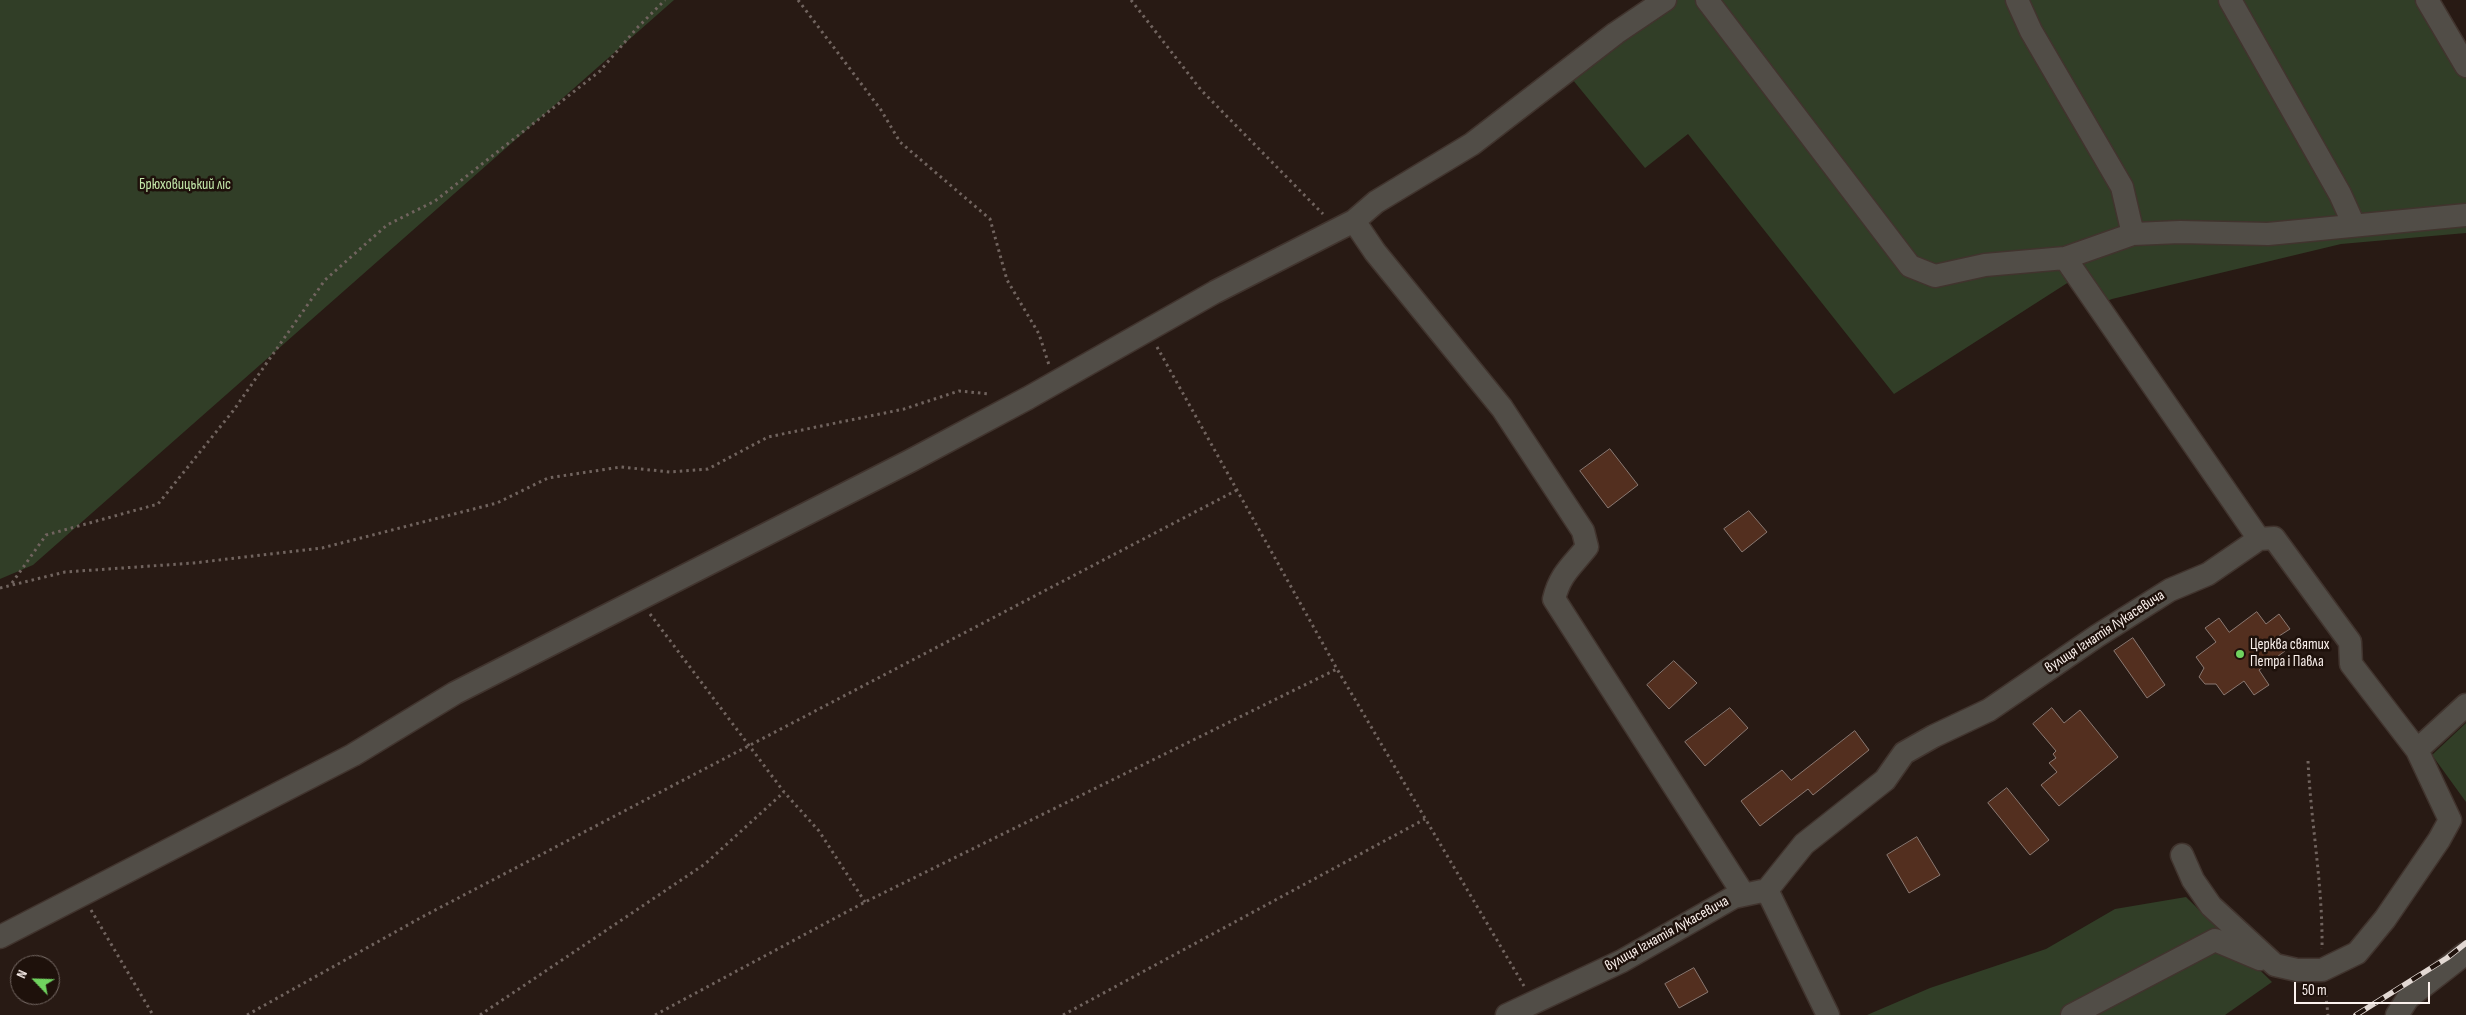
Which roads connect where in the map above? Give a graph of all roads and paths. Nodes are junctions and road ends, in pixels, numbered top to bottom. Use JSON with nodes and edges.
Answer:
{"nodes":[{"id":1,"x":665,"y":0,"type":"edge"},
{"id":2,"x":798,"y":0,"type":"edge"},
{"id":3,"x":1131,"y":0,"type":"edge"},
{"id":4,"x":1664,"y":0,"type":"edge"},
{"id":5,"x":1707,"y":0,"type":"edge"},
{"id":6,"x":2016,"y":0,"type":"edge"},
{"id":7,"x":2230,"y":0,"type":"edge"},
{"id":8,"x":2427,"y":0,"type":"edge"},
{"id":9,"x":2466,"y":66,"type":"edge"},
{"id":10,"x":2466,"y":215,"type":"edge"},
{"id":11,"x":2354,"y":225,"type":"junction"},
{"id":12,"x":1345,"y":226,"type":"junction"},
{"id":13,"x":2133,"y":234,"type":"junction"},
{"id":14,"x":2065,"y":258,"type":"junction"},
{"id":15,"x":1147,"y":330,"type":"junction"},
{"id":16,"x":1054,"y":383,"type":"junction"},
{"id":17,"x":1028,"y":398,"type":"junction"},
{"id":18,"x":1237,"y":490,"type":"junction"},
{"id":19,"x":2259,"y":539,"type":"junction"},
{"id":20,"x":11,"y":584,"type":"junction"},
{"id":21,"x":0,"y":588,"type":"edge"},
{"id":22,"x":638,"y":598,"type":"junction"},
{"id":23,"x":1337,"y":668,"type":"junction"},
{"id":24,"x":2466,"y":706,"type":"edge"},
{"id":25,"x":748,"y":745,"type":"junction"},
{"id":26,"x":2417,"y":750,"type":"junction"},
{"id":27,"x":2308,"y":761,"type":"dead end"},
{"id":28,"x":784,"y":792,"type":"junction"},
{"id":29,"x":1425,"y":819,"type":"junction"},
{"id":30,"x":2182,"y":855,"type":"dead end"},
{"id":31,"x":1767,"y":890,"type":"junction"},
{"id":32,"x":81,"y":894,"type":"junction"},
{"id":33,"x":1744,"y":895,"type":"junction"},
{"id":34,"x":865,"y":902,"type":"junction"},
{"id":35,"x":0,"y":937,"type":"edge"},
{"id":36,"x":2466,"y":953,"type":"edge"},
{"id":37,"x":2275,"y":965,"type":"junction"},
{"id":38,"x":2322,"y":970,"type":"junction"},
{"id":39,"x":1533,"y":1001,"type":"junction"},
{"id":40,"x":153,"y":1015,"type":"edge"},
{"id":41,"x":247,"y":1015,"type":"edge"},
{"id":42,"x":480,"y":1015,"type":"edge"},
{"id":43,"x":655,"y":1015,"type":"edge"},
{"id":44,"x":1063,"y":1015,"type":"edge"},
{"id":45,"x":1507,"y":1015,"type":"edge"},
{"id":46,"x":1828,"y":1015,"type":"edge"},
{"id":47,"x":2072,"y":1015,"type":"edge"},
{"id":48,"x":2328,"y":1015,"type":"edge"},
{"id":49,"x":2397,"y":1015,"type":"edge"}],
"edges":[{"from":1,"to":20,"type":"path"},
{"from":2,"to":16,"type":"path"},
{"from":3,"to":12,"type":"path"},
{"from":4,"to":12,"type":"street"},
{"from":5,"to":14,"type":"street"},
{"from":6,"to":13,"type":"street"},
{"from":7,"to":11,"type":"street"},
{"from":8,"to":9,"type":"street"},
{"from":10,"to":11,"type":"street"},
{"from":11,"to":13,"type":"street"},
{"from":12,"to":15,"type":"street"},
{"from":12,"to":33,"type":"street"},
{"from":13,"to":14,"type":"street"},
{"from":14,"to":19,"type":"street"},
{"from":15,"to":16,"type":"street"},
{"from":15,"to":18,"type":"path"},
{"from":16,"to":17,"type":"street"},
{"from":17,"to":20,"type":"path"},
{"from":17,"to":22,"type":"street"},
{"from":18,"to":23,"type":"path"},
{"from":18,"to":25,"type":"path"},
{"from":19,"to":26,"type":"street"},
{"from":19,"to":31,"type":"street","name":"вулиця Ігнатія Лукасевича"},
{"from":20,"to":21,"type":"path"},
{"from":22,"to":25,"type":"path"},
{"from":22,"to":32,"type":"street"},
{"from":23,"to":29,"type":"path"},
{"from":23,"to":34,"type":"path"},
{"from":24,"to":26,"type":"street"},
{"from":25,"to":28,"type":"path"},
{"from":25,"to":41,"type":"path"},
{"from":26,"to":38,"type":"street"},
{"from":27,"to":38,"type":"path"},
{"from":28,"to":34,"type":"path"},
{"from":28,"to":42,"type":"path"},
{"from":29,"to":39,"type":"path"},
{"from":29,"to":44,"type":"path"},
{"from":30,"to":37,"type":"street"},
{"from":31,"to":33,"type":"street","name":"вулиця Ігнатія Лукасевича"},
{"from":31,"to":46,"type":"street"},
{"from":32,"to":35,"type":"street"},
{"from":32,"to":40,"type":"path"},
{"from":33,"to":39,"type":"street","name":"вулиця Ігнатія Лукасевича"},
{"from":34,"to":43,"type":"path"},
{"from":36,"to":49,"type":"street"},
{"from":37,"to":38,"type":"street"},
{"from":37,"to":47,"type":"street"},
{"from":38,"to":48,"type":"path"},
{"from":39,"to":45,"type":"street","name":"вулиця Ігнатія Лукасевича"}]}
